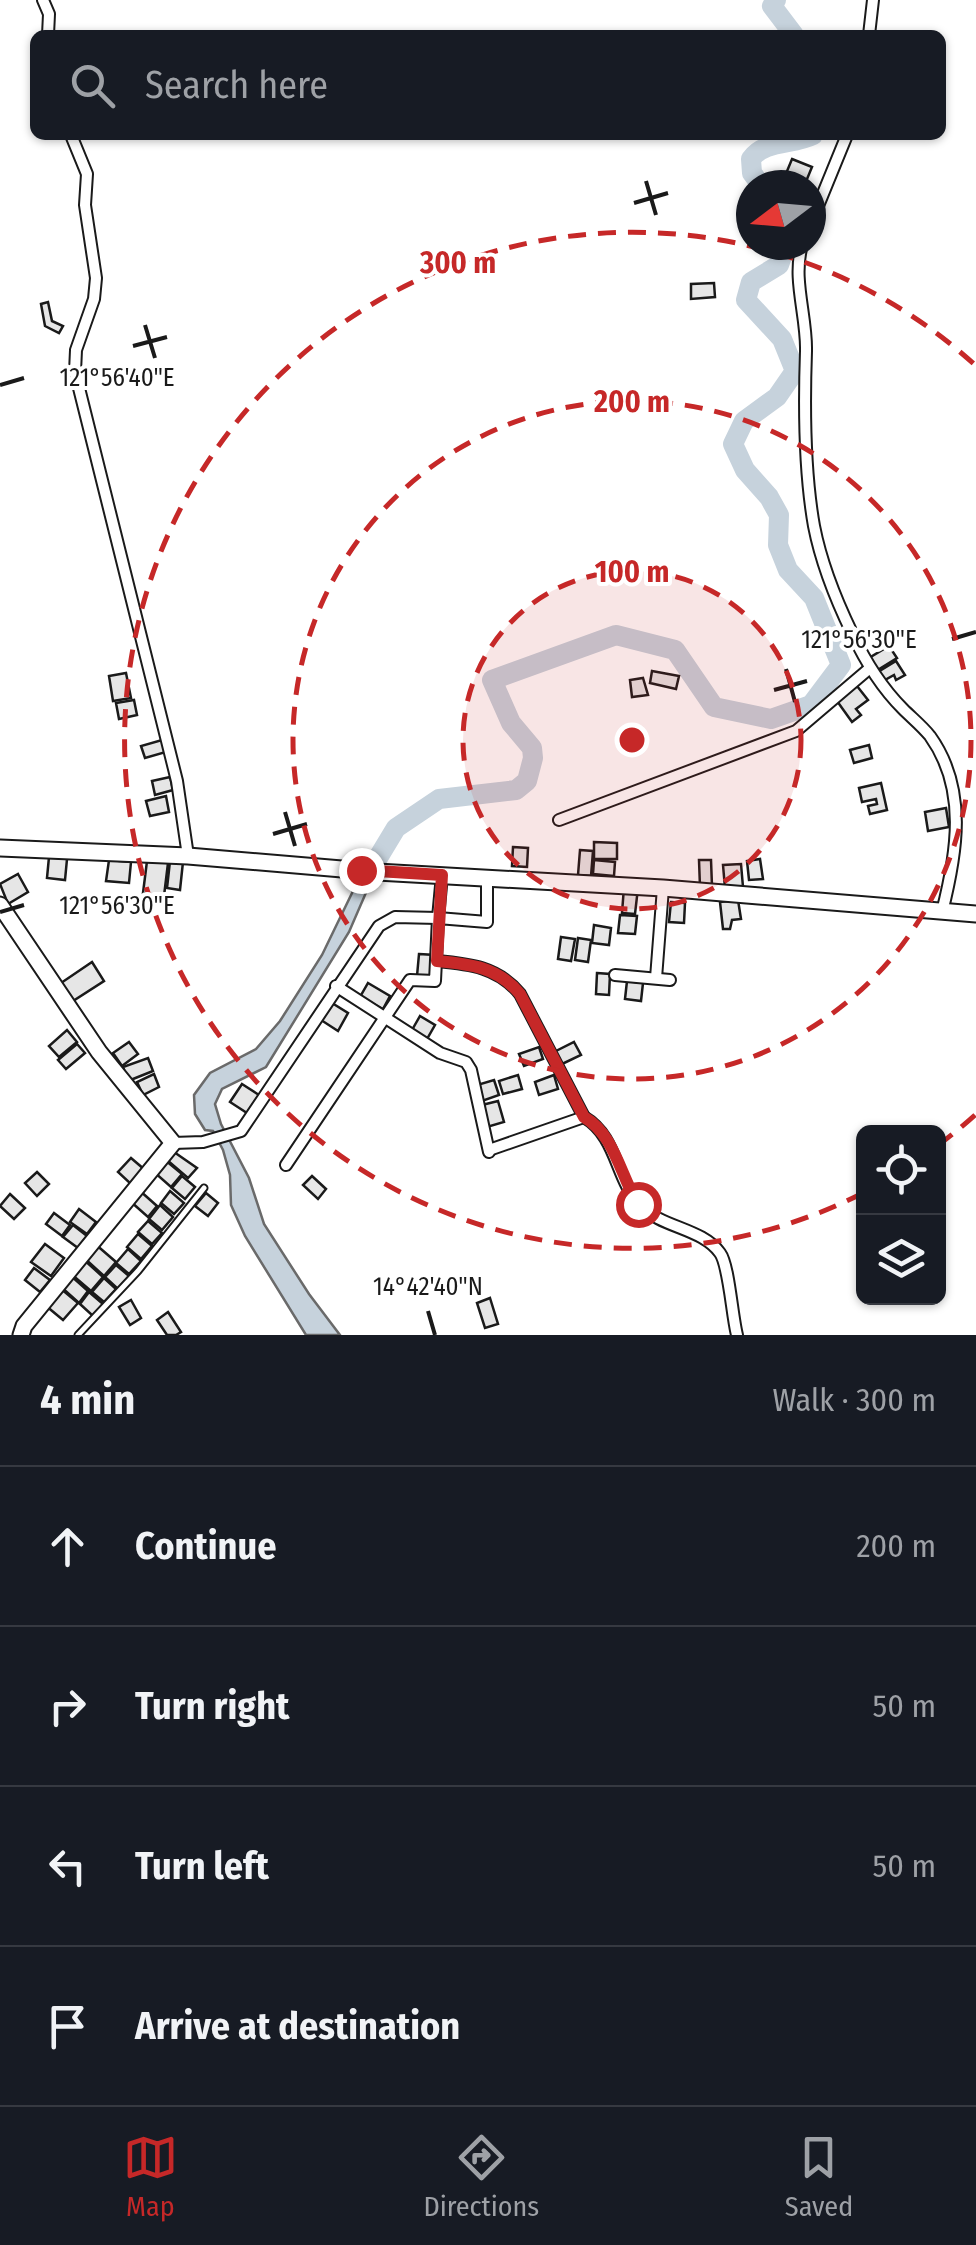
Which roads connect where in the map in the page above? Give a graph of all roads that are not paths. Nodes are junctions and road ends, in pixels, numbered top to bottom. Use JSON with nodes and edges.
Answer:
{"nodes":[{"id":1,"x":44,"y":0,"type":"edge"},
{"id":2,"x":873,"y":0,"type":"edge"},
{"id":3,"x":48,"y":30,"type":"edge"},
{"id":4,"x":870,"y":30,"type":"edge"},
{"id":5,"x":74,"y":140,"type":"edge"},
{"id":6,"x":845,"y":140,"type":"edge"},
{"id":7,"x":826,"y":187,"type":"edge"},
{"id":8,"x":799,"y":260,"type":"edge"},
{"id":9,"x":870,"y":668,"type":"junction"},
{"id":10,"x":559,"y":820,"type":"dead end"},
{"id":11,"x":0,"y":848,"type":"edge"},
{"id":12,"x":188,"y":856,"type":"junction"},
{"id":13,"x":442,"y":875,"type":"junction"},
{"id":14,"x":487,"y":877,"type":"junction"},
{"id":15,"x":663,"y":888,"type":"junction"},
{"id":16,"x":0,"y":905,"type":"edge"},
{"id":17,"x":942,"y":912,"type":"junction"},
{"id":18,"x":976,"y":914,"type":"edge"},
{"id":19,"x":438,"y":918,"type":"junction"},
{"id":20,"x":437,"y":961,"type":"junction"},
{"id":21,"x":615,"y":975,"type":"dead end"},
{"id":22,"x":656,"y":978,"type":"junction"},
{"id":23,"x":670,"y":980,"type":"dead end"},
{"id":24,"x":336,"y":986,"type":"junction"},
{"id":25,"x":386,"y":1017,"type":"junction"},
{"id":26,"x":584,"y":1117,"type":"junction"},
{"id":27,"x":173,"y":1143,"type":"junction"},
{"id":28,"x":286,"y":1164,"type":"dead end"},
{"id":29,"x":204,"y":1188,"type":"dead end"},
{"id":30,"x":22,"y":1335,"type":"edge"},
{"id":31,"x":78,"y":1335,"type":"edge"},
{"id":32,"x":738,"y":1335,"type":"edge"}],
"edges":[{"from":1,"to":3,"type":"street"},
{"from":2,"to":4,"type":"street"},
{"from":5,"to":12,"type":"street"},
{"from":6,"to":7,"type":"street"},
{"from":8,"to":9,"type":"street"},
{"from":9,"to":10,"type":"street"},
{"from":9,"to":17,"type":"street"},
{"from":11,"to":12,"type":"street"},
{"from":12,"to":13,"type":"street"},
{"from":13,"to":14,"type":"street"},
{"from":13,"to":19,"type":"street"},
{"from":14,"to":15,"type":"street"},
{"from":14,"to":19,"type":"street"},
{"from":15,"to":17,"type":"street"},
{"from":15,"to":22,"type":"street"},
{"from":16,"to":27,"type":"street"},
{"from":17,"to":18,"type":"street"},
{"from":19,"to":20,"type":"street"},
{"from":19,"to":24,"type":"street"},
{"from":20,"to":25,"type":"street"},
{"from":20,"to":26,"type":"street"},
{"from":21,"to":22,"type":"street"},
{"from":22,"to":23,"type":"street"},
{"from":24,"to":25,"type":"street"},
{"from":24,"to":27,"type":"street"},
{"from":25,"to":26,"type":"street"},
{"from":25,"to":28,"type":"street"},
{"from":26,"to":32,"type":"street"},
{"from":27,"to":30,"type":"street"},
{"from":29,"to":31,"type":"lane"}]}
